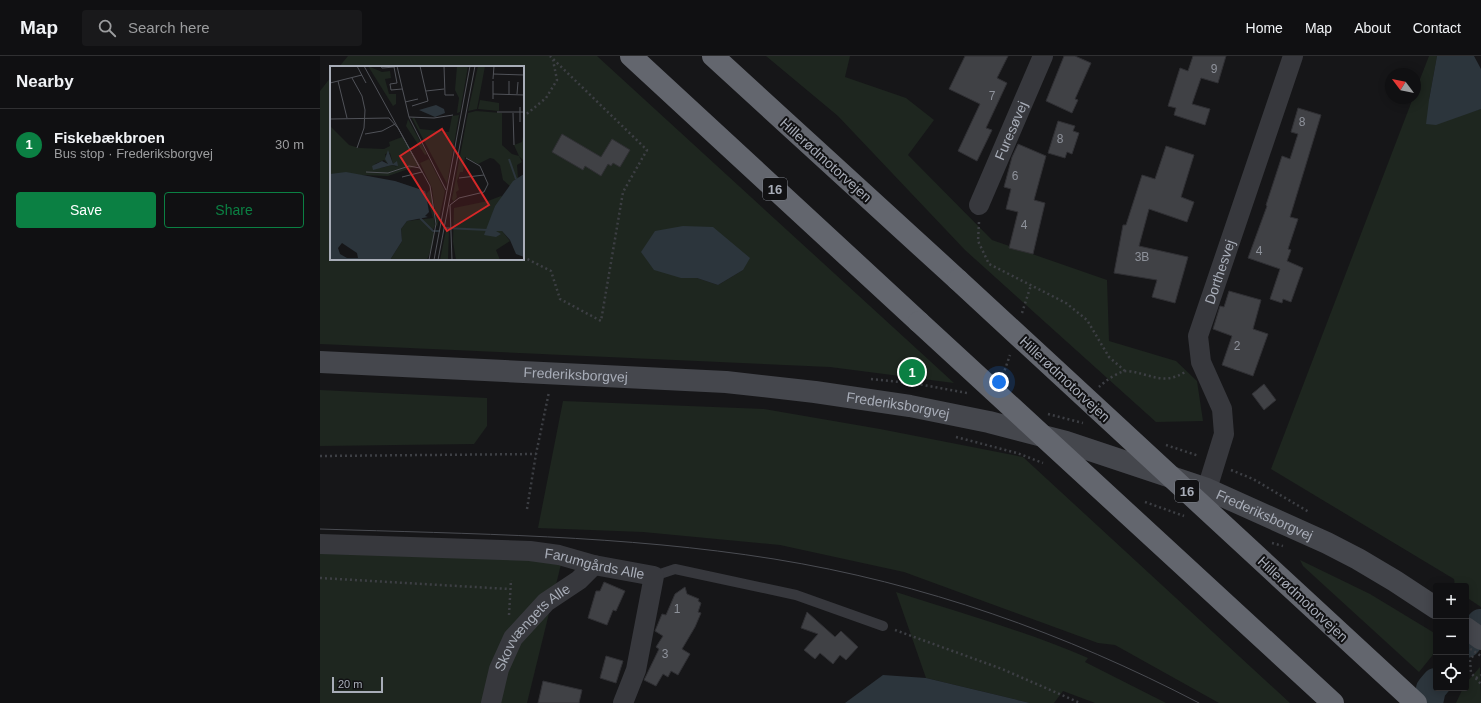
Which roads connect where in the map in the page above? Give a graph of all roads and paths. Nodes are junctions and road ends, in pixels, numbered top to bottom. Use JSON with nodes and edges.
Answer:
{"nodes":[{"id":1,"x":550,"y":56,"type":"edge"},
{"id":2,"x":631,"y":56,"type":"edge"},
{"id":3,"x":713,"y":56,"type":"edge"},
{"id":4,"x":1044,"y":56,"type":"edge"},
{"id":5,"x":1293,"y":56,"type":"edge"},
{"id":6,"x":553,"y":59,"type":"junction"},
{"id":7,"x":524,"y":116,"type":"edge"},
{"id":8,"x":979,"y":205,"type":"joint"},
{"id":9,"x":524,"y":257,"type":"edge"},
{"id":10,"x":1031,"y":285,"type":"junction"},
{"id":11,"x":1022,"y":314,"type":"dead end"},
{"id":12,"x":1011,"y":350,"type":"dead end"},
{"id":13,"x":320,"y":362,"type":"edge"},
{"id":14,"x":1201,"y":362,"type":"junction"},
{"id":15,"x":1125,"y":371,"type":"junction"},
{"id":16,"x":1002,"y":378,"type":"dead end"},
{"id":17,"x":542,"y":390,"type":"dead end"},
{"id":18,"x":1096,"y":390,"type":"dead end"},
{"id":19,"x":989,"y":422,"type":"junction"},
{"id":20,"x":954,"y":436,"type":"dead end"},
{"id":21,"x":981,"y":444,"type":"junction"},
{"id":22,"x":536,"y":454,"type":"junction"},
{"id":23,"x":320,"y":456,"type":"edge"},
{"id":24,"x":1046,"y":465,"type":"dead end"},
{"id":25,"x":1207,"y":489,"type":"junction"},
{"id":26,"x":1141,"y":501,"type":"dead end"},
{"id":27,"x":526,"y":509,"type":"dead end"},
{"id":28,"x":1186,"y":516,"type":"dead end"},
{"id":29,"x":1269,"y":542,"type":"dead end"},
{"id":30,"x":320,"y":544,"type":"edge"},
{"id":31,"x":1284,"y":547,"type":"dead end"},
{"id":32,"x":594,"y":565,"type":"junction"},
{"id":33,"x":654,"y":576,"type":"junction"},
{"id":34,"x":320,"y":578,"type":"edge"},
{"id":35,"x":511,"y":580,"type":"dead end"},
{"id":36,"x":509,"y":588,"type":"junction"},
{"id":37,"x":1433,"y":606,"type":"edge"},
{"id":38,"x":883,"y":626,"type":"joint"},
{"id":39,"x":1469,"y":630,"type":"edge"},
{"id":40,"x":513,"y":638,"type":"junction"},
{"id":41,"x":1481,"y":639,"type":"edge"},
{"id":42,"x":1469,"y":648,"type":"edge"},
{"id":43,"x":1481,"y":656,"type":"edge"},
{"id":44,"x":1470,"y":660,"type":"dead end"},
{"id":45,"x":1481,"y":674,"type":"edge"},
{"id":46,"x":1476,"y":678,"type":"junction"},
{"id":47,"x":1481,"y":684,"type":"edge"},
{"id":48,"x":491,"y":703,"type":"edge"},
{"id":49,"x":623,"y":703,"type":"edge"},
{"id":50,"x":1080,"y":703,"type":"edge"},
{"id":51,"x":1333,"y":703,"type":"edge"},
{"id":52,"x":1416,"y":703,"type":"edge"}],
"edges":[{"from":1,"to":6,"type":"path"},
{"from":2,"to":51,"type":"highway","number":"16","bridge":true},
{"from":3,"to":52,"type":"highway","name":"Hillerødmotorvejen","number":"16","bridge":true},
{"from":4,"to":8,"type":"street","name":"Furesøvej"},
{"from":5,"to":14,"type":"street","name":"Dorthesvej"},
{"from":6,"to":7,"type":"path"},
{"from":6,"to":9,"type":"path"},
{"from":8,"to":10,"type":"path"},
{"from":10,"to":11,"type":"path"},
{"from":10,"to":15,"type":"path"},
{"from":12,"to":16,"type":"path"},
{"from":13,"to":19,"type":"street","name":"Frederiksborgvej"},
{"from":14,"to":15,"type":"path"},
{"from":14,"to":25,"type":"street","name":"Dorthesvej"},
{"from":15,"to":18,"type":"path"},
{"from":17,"to":22,"type":"path"},
{"from":19,"to":21,"type":"path"},
{"from":19,"to":25,"type":"street","name":"Frederiksborgvej"},
{"from":20,"to":21,"type":"path"},
{"from":21,"to":24,"type":"path"},
{"from":22,"to":23,"type":"path"},
{"from":22,"to":27,"type":"path"},
{"from":25,"to":37,"type":"street","name":"Frederiksborgvej"},
{"from":26,"to":28,"type":"path"},
{"from":29,"to":31,"type":"path"},
{"from":30,"to":32,"type":"street","name":"Farumgårds Alle"},
{"from":32,"to":33,"type":"street","name":"Farumgårds Alle"},
{"from":32,"to":40,"type":"street","name":"Skovvængets Alle"},
{"from":33,"to":38,"type":"lane","name":"Farumgårds Alle"},
{"from":33,"to":49,"type":"street"},
{"from":34,"to":36,"type":"path"},
{"from":35,"to":36,"type":"path"},
{"from":36,"to":40,"type":"path"},
{"from":38,"to":50,"type":"path"},
{"from":39,"to":41,"type":"street"},
{"from":40,"to":48,"type":"street","name":"Skovvængets Alle"},
{"from":42,"to":43,"type":"path","bridge":true},
{"from":44,"to":46,"type":"path"},
{"from":45,"to":46,"type":"path"},
{"from":46,"to":47,"type":"path"}]}
